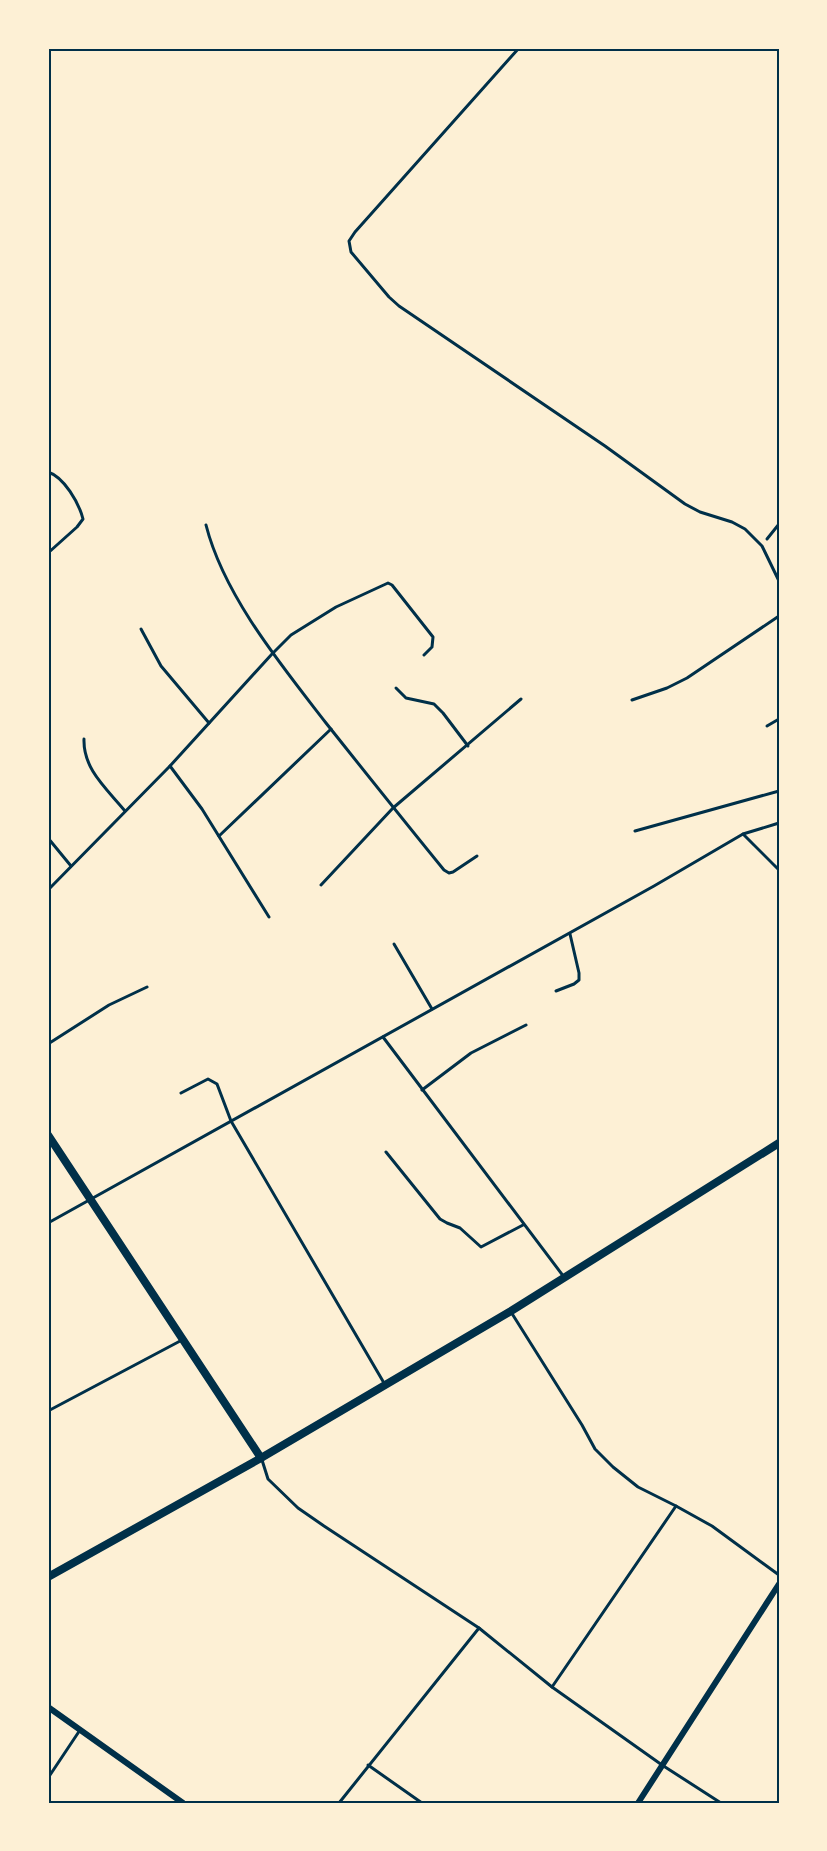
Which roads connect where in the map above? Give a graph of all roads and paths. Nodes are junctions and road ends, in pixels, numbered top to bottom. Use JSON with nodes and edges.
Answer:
{"nodes":[{"id":1,"x":519,"y":48,"type":"edge"},
{"id":2,"x":48,"y":472,"type":"edge"},
{"id":3,"x":779,"y":524,"type":"edge"},
{"id":4,"x":206,"y":525,"type":"dead end"},
{"id":5,"x":762,"y":546,"type":"junction"},
{"id":6,"x":48,"y":553,"type":"edge"},
{"id":7,"x":779,"y":581,"type":"edge"},
{"id":8,"x":779,"y":616,"type":"edge"},
{"id":9,"x":141,"y":629,"type":"dead end"},
{"id":10,"x":272,"y":654,"type":"junction"},
{"id":11,"x":424,"y":655,"type":"dead end"},
{"id":12,"x":396,"y":688,"type":"dead end"},
{"id":13,"x":521,"y":699,"type":"dead end"},
{"id":14,"x":632,"y":700,"type":"dead end"},
{"id":15,"x":779,"y":719,"type":"edge"},
{"id":16,"x":209,"y":723,"type":"junction"},
{"id":17,"x":766,"y":726,"type":"dead end"},
{"id":18,"x":331,"y":729,"type":"junction"},
{"id":19,"x":84,"y":739,"type":"dead end"},
{"id":20,"x":468,"y":746,"type":"junction"},
{"id":21,"x":170,"y":766,"type":"junction"},
{"id":22,"x":779,"y":791,"type":"edge"},
{"id":23,"x":393,"y":808,"type":"junction"},
{"id":24,"x":125,"y":811,"type":"junction"},
{"id":25,"x":779,"y":823,"type":"edge"},
{"id":26,"x":635,"y":831,"type":"dead end"},
{"id":27,"x":743,"y":834,"type":"junction"},
{"id":28,"x":219,"y":836,"type":"junction"},
{"id":29,"x":48,"y":838,"type":"edge"},
{"id":30,"x":477,"y":856,"type":"dead end"},
{"id":31,"x":71,"y":866,"type":"junction"},
{"id":32,"x":779,"y":870,"type":"edge"},
{"id":33,"x":321,"y":885,"type":"dead end"},
{"id":34,"x":48,"y":890,"type":"edge"},
{"id":35,"x":269,"y":917,"type":"dead end"},
{"id":36,"x":570,"y":933,"type":"junction"},
{"id":37,"x":394,"y":944,"type":"dead end"},
{"id":38,"x":147,"y":987,"type":"dead end"},
{"id":39,"x":556,"y":991,"type":"dead end"},
{"id":40,"x":432,"y":1009,"type":"junction"},
{"id":41,"x":525,"y":1026,"type":"dead end"},
{"id":42,"x":383,"y":1037,"type":"junction"},
{"id":43,"x":48,"y":1044,"type":"edge"},
{"id":44,"x":422,"y":1090,"type":"junction"},
{"id":45,"x":181,"y":1093,"type":"dead end"},
{"id":46,"x":231,"y":1121,"type":"junction"},
{"id":47,"x":48,"y":1135,"type":"edge"},
{"id":48,"x":779,"y":1143,"type":"edge"},
{"id":49,"x":386,"y":1152,"type":"dead end"},
{"id":50,"x":91,"y":1200,"type":"junction"},
{"id":51,"x":48,"y":1223,"type":"edge"},
{"id":52,"x":524,"y":1225,"type":"junction"},
{"id":53,"x":565,"y":1279,"type":"junction"},
{"id":54,"x":511,"y":1311,"type":"junction"},
{"id":55,"x":182,"y":1340,"type":"junction"},
{"id":56,"x":385,"y":1384,"type":"junction"},
{"id":57,"x":48,"y":1411,"type":"edge"},
{"id":58,"x":261,"y":1458,"type":"junction"},
{"id":59,"x":676,"y":1506,"type":"junction"},
{"id":60,"x":779,"y":1575,"type":"edge"},
{"id":61,"x":48,"y":1577,"type":"edge"},
{"id":62,"x":779,"y":1584,"type":"edge"},
{"id":63,"x":479,"y":1628,"type":"junction"},
{"id":64,"x":552,"y":1687,"type":"junction"},
{"id":65,"x":48,"y":1707,"type":"edge"},
{"id":66,"x":80,"y":1730,"type":"junction"},
{"id":67,"x":368,"y":1765,"type":"junction"},
{"id":68,"x":662,"y":1765,"type":"junction"},
{"id":69,"x":48,"y":1778,"type":"edge"},
{"id":70,"x":183,"y":1803,"type":"edge"},
{"id":71,"x":339,"y":1803,"type":"edge"},
{"id":72,"x":422,"y":1803,"type":"edge"},
{"id":73,"x":638,"y":1803,"type":"edge"},
{"id":74,"x":721,"y":1803,"type":"edge"}],
"edges":[{"from":1,"to":5,"type":"lane"},
{"from":2,"to":6,"type":"lane"},
{"from":3,"to":5,"type":"path"},
{"from":4,"to":10,"type":"lane"},
{"from":5,"to":7,"type":"lane"},
{"from":8,"to":14,"type":"lane"},
{"from":9,"to":16,"type":"lane"},
{"from":10,"to":11,"type":"lane"},
{"from":10,"to":16,"type":"lane"},
{"from":10,"to":18,"type":"lane"},
{"from":12,"to":20,"type":"lane"},
{"from":13,"to":20,"type":"lane"},
{"from":15,"to":17,"type":"lane"},
{"from":16,"to":21,"type":"lane"},
{"from":18,"to":23,"type":"lane"},
{"from":18,"to":28,"type":"lane"},
{"from":19,"to":24,"type":"lane"},
{"from":20,"to":23,"type":"lane"},
{"from":21,"to":24,"type":"lane"},
{"from":21,"to":28,"type":"lane"},
{"from":22,"to":26,"type":"lane"},
{"from":23,"to":30,"type":"lane"},
{"from":23,"to":33,"type":"lane"},
{"from":24,"to":31,"type":"lane"},
{"from":25,"to":27,"type":"lane"},
{"from":27,"to":32,"type":"lane"},
{"from":27,"to":36,"type":"lane"},
{"from":28,"to":35,"type":"lane"},
{"from":29,"to":31,"type":"lane"},
{"from":31,"to":34,"type":"lane"},
{"from":36,"to":39,"type":"lane"},
{"from":36,"to":40,"type":"lane"},
{"from":37,"to":40,"type":"lane"},
{"from":38,"to":43,"type":"lane"},
{"from":40,"to":42,"type":"lane"},
{"from":41,"to":44,"type":"lane"},
{"from":42,"to":44,"type":"lane"},
{"from":42,"to":46,"type":"lane"},
{"from":44,"to":52,"type":"lane"},
{"from":45,"to":46,"type":"lane"},
{"from":46,"to":50,"type":"lane"},
{"from":46,"to":56,"type":"lane"},
{"from":47,"to":50,"type":"street"},
{"from":48,"to":53,"type":"street"},
{"from":49,"to":52,"type":"lane"},
{"from":50,"to":51,"type":"lane"},
{"from":50,"to":55,"type":"street"},
{"from":52,"to":53,"type":"lane"},
{"from":53,"to":54,"type":"street"},
{"from":54,"to":56,"type":"street"},
{"from":54,"to":59,"type":"lane"},
{"from":55,"to":57,"type":"lane"},
{"from":55,"to":58,"type":"street"},
{"from":56,"to":58,"type":"street"},
{"from":58,"to":61,"type":"street"},
{"from":58,"to":63,"type":"lane"},
{"from":59,"to":60,"type":"lane"},
{"from":59,"to":64,"type":"lane"},
{"from":62,"to":68,"type":"street"},
{"from":63,"to":64,"type":"lane"},
{"from":63,"to":67,"type":"lane"},
{"from":64,"to":68,"type":"lane"},
{"from":65,"to":66,"type":"street"},
{"from":66,"to":69,"type":"lane"},
{"from":66,"to":70,"type":"street"},
{"from":67,"to":71,"type":"lane"},
{"from":67,"to":72,"type":"lane"},
{"from":68,"to":73,"type":"street"},
{"from":68,"to":74,"type":"lane"}]}
